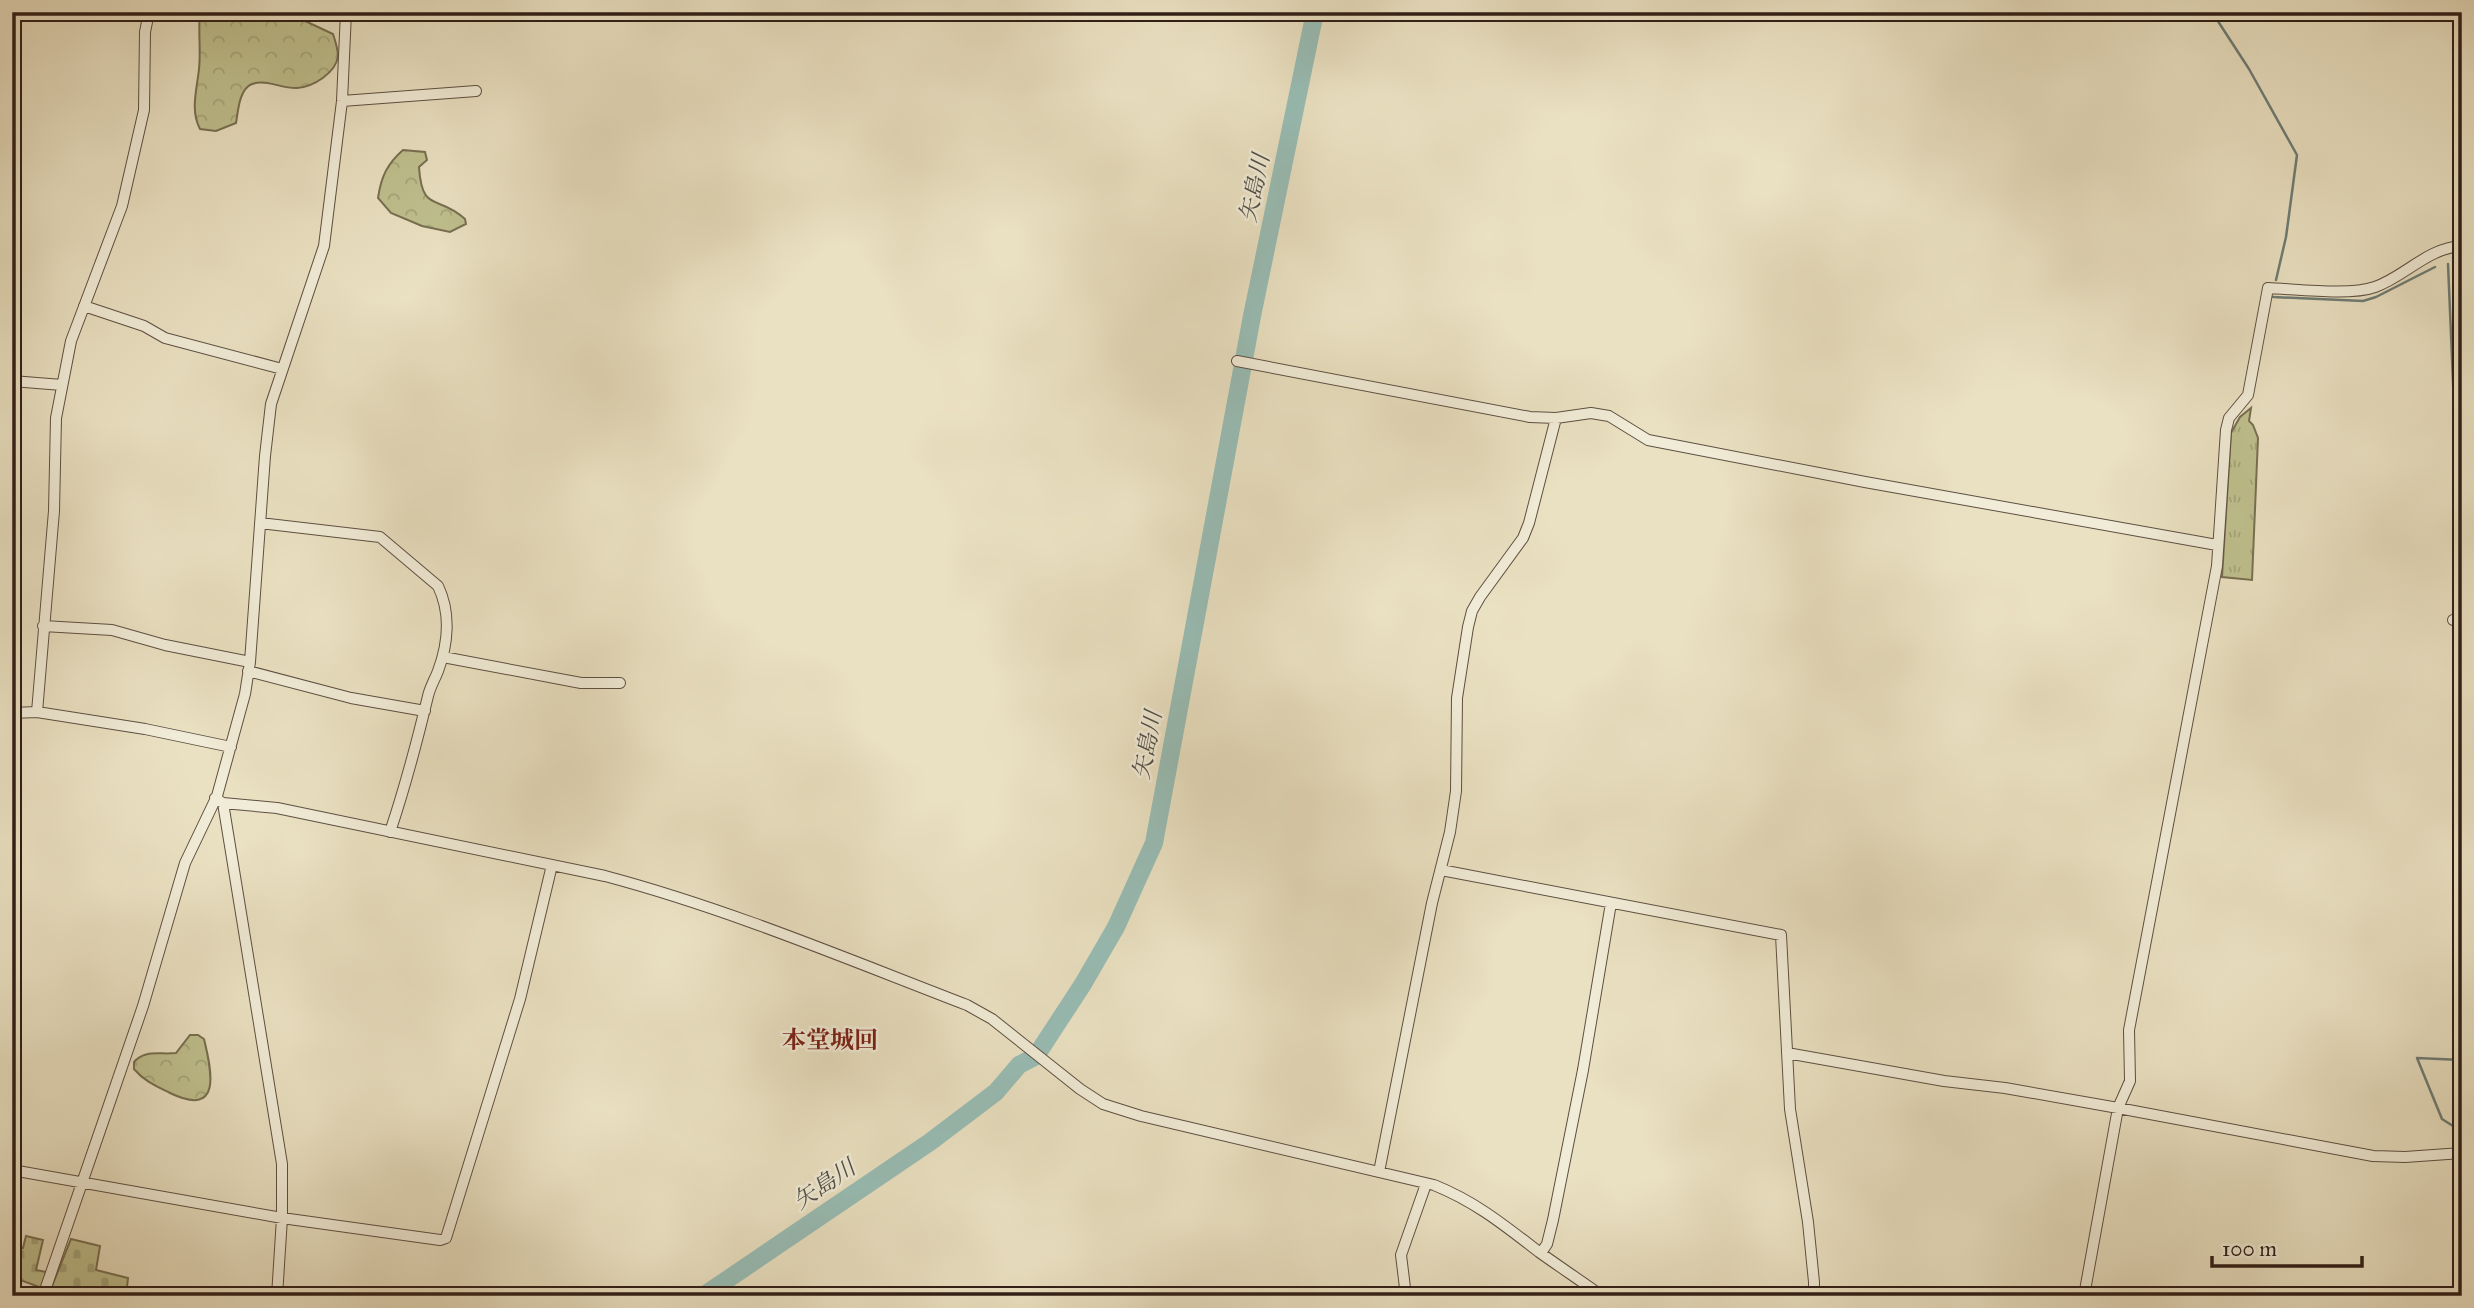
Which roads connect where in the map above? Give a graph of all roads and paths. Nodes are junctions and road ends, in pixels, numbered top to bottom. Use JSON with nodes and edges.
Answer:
{"nodes":[{"id":1,"x":149,"y":12,"type":"edge"},
{"id":2,"x":346,"y":12,"type":"edge"},
{"id":3,"x":476,"y":91,"type":"dead end"},
{"id":4,"x":342,"y":101,"type":"junction"},
{"id":5,"x":2462,"y":246,"type":"edge"},
{"id":6,"x":84,"y":306,"type":"junction"},
{"id":7,"x":1237,"y":361,"type":"dead end"},
{"id":8,"x":282,"y":369,"type":"junction"},
{"id":9,"x":12,"y":381,"type":"edge"},
{"id":10,"x":62,"y":385,"type":"junction"},
{"id":11,"x":1556,"y":418,"type":"junction"},
{"id":12,"x":260,"y":523,"type":"junction"},
{"id":13,"x":2217,"y":544,"type":"junction"},
{"id":14,"x":43,"y":626,"type":"junction"},
{"id":15,"x":443,"y":657,"type":"junction"},
{"id":16,"x":249,"y":666,"type":"junction"},
{"id":17,"x":620,"y":683,"type":"dead end"},
{"id":18,"x":425,"y":711,"type":"junction"},
{"id":19,"x":37,"y":712,"type":"junction"},
{"id":20,"x":12,"y":713,"type":"edge"},
{"id":21,"x":231,"y":747,"type":"junction"},
{"id":22,"x":219,"y":801,"type":"junction"},
{"id":23,"x":390,"y":832,"type":"junction"},
{"id":24,"x":552,"y":865,"type":"junction"},
{"id":25,"x":1441,"y":870,"type":"junction"},
{"id":26,"x":1611,"y":903,"type":"junction"},
{"id":27,"x":1787,"y":1053,"type":"junction"},
{"id":28,"x":2118,"y":1108,"type":"junction"},
{"id":29,"x":2462,"y":1153,"type":"edge"},
{"id":30,"x":12,"y":1170,"type":"edge"},
{"id":31,"x":1379,"y":1172,"type":"junction"},
{"id":32,"x":83,"y":1182,"type":"junction"},
{"id":33,"x":1426,"y":1184,"type":"junction"},
{"id":34,"x":282,"y":1218,"type":"junction"},
{"id":35,"x":1541,"y":1254,"type":"junction"},
{"id":36,"x":43,"y":1296,"type":"edge"},
{"id":37,"x":277,"y":1296,"type":"edge"},
{"id":38,"x":1406,"y":1296,"type":"edge"},
{"id":39,"x":1602,"y":1296,"type":"edge"},
{"id":40,"x":1814,"y":1296,"type":"edge"},
{"id":41,"x":2084,"y":1296,"type":"edge"}],
"edges":[{"from":1,"to":6,"type":"street"},
{"from":2,"to":4,"type":"street"},
{"from":3,"to":4,"type":"street"},
{"from":4,"to":8,"type":"street"},
{"from":5,"to":13,"type":"street"},
{"from":6,"to":8,"type":"street"},
{"from":6,"to":10,"type":"street"},
{"from":7,"to":11,"type":"street"},
{"from":8,"to":12,"type":"street"},
{"from":9,"to":10,"type":"street"},
{"from":10,"to":14,"type":"street"},
{"from":11,"to":13,"type":"street"},
{"from":11,"to":25,"type":"street"},
{"from":12,"to":15,"type":"street"},
{"from":12,"to":16,"type":"street"},
{"from":13,"to":28,"type":"street"},
{"from":14,"to":16,"type":"street"},
{"from":14,"to":19,"type":"street"},
{"from":15,"to":17,"type":"street"},
{"from":15,"to":18,"type":"street"},
{"from":16,"to":18,"type":"street"},
{"from":16,"to":21,"type":"street"},
{"from":18,"to":23,"type":"street"},
{"from":19,"to":20,"type":"street"},
{"from":19,"to":21,"type":"street"},
{"from":21,"to":22,"type":"street"},
{"from":22,"to":23,"type":"street"},
{"from":22,"to":32,"type":"street"},
{"from":22,"to":34,"type":"street"},
{"from":23,"to":24,"type":"street"},
{"from":24,"to":31,"type":"street"},
{"from":24,"to":34,"type":"street"},
{"from":25,"to":26,"type":"street"},
{"from":25,"to":31,"type":"street"},
{"from":26,"to":27,"type":"street"},
{"from":26,"to":35,"type":"street"},
{"from":27,"to":28,"type":"street"},
{"from":27,"to":40,"type":"street"},
{"from":28,"to":29,"type":"street"},
{"from":28,"to":41,"type":"street"},
{"from":30,"to":32,"type":"street"},
{"from":31,"to":33,"type":"street"},
{"from":32,"to":34,"type":"street"},
{"from":32,"to":36,"type":"street"},
{"from":33,"to":35,"type":"street"},
{"from":33,"to":38,"type":"street"},
{"from":34,"to":37,"type":"street"},
{"from":35,"to":39,"type":"street"}]}
